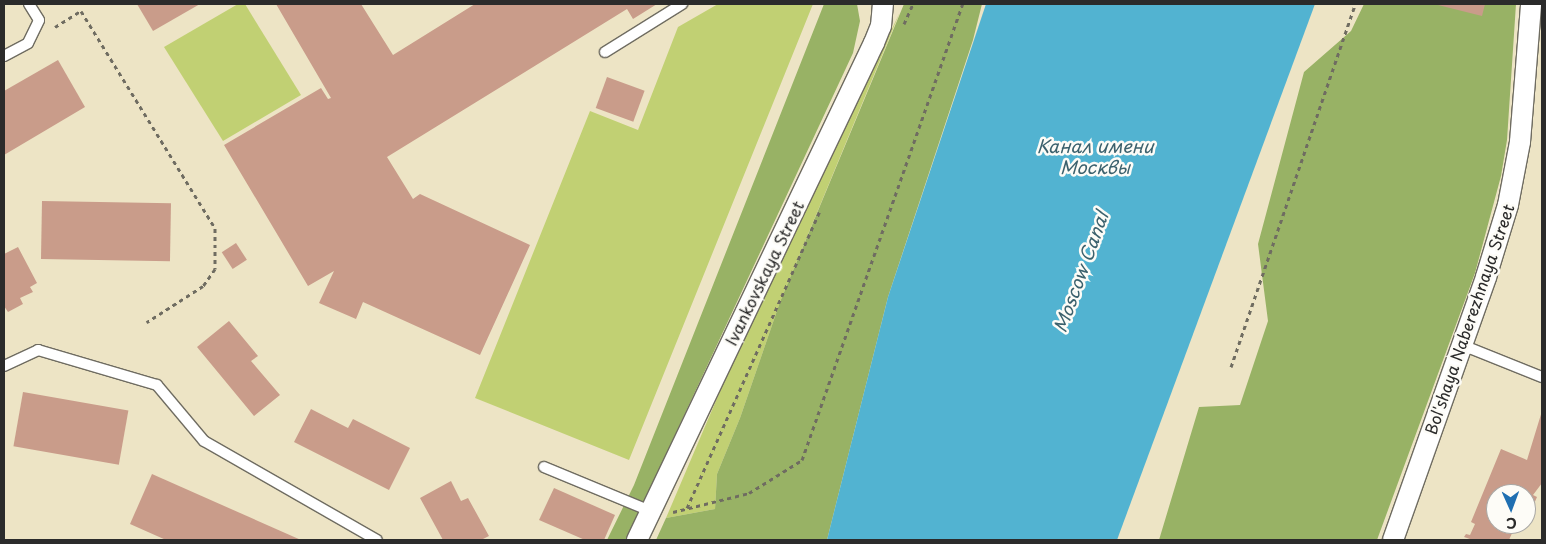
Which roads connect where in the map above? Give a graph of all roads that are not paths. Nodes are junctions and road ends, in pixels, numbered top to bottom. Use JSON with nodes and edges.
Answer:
{"nodes":[{"id":1,"x":29,"y":4,"type":"edge"},
{"id":2,"x":682,"y":4,"type":"edge"},
{"id":3,"x":883,"y":4,"type":"edge"},
{"id":4,"x":1531,"y":4,"type":"edge"},
{"id":5,"x":605,"y":52,"type":"dead end"},
{"id":6,"x":4,"y":56,"type":"edge"},
{"id":7,"x":1462,"y":345,"type":"junction"},
{"id":8,"x":4,"y":366,"type":"edge"},
{"id":9,"x":1542,"y":377,"type":"edge"},
{"id":10,"x":544,"y":467,"type":"dead end"},
{"id":11,"x":649,"y":514,"type":"junction"},
{"id":12,"x":377,"y":540,"type":"edge"},
{"id":13,"x":636,"y":540,"type":"edge"},
{"id":14,"x":1392,"y":540,"type":"edge"}],
"edges":[{"from":1,"to":6,"type":"lane"},
{"from":2,"to":5,"type":"lane"},
{"from":3,"to":11,"type":"street","name":"Ivankovskaya Street"},
{"from":4,"to":7,"type":"street","name":"Bol'shaya Naberezhnaya Street"},
{"from":7,"to":9,"type":"lane"},
{"from":7,"to":14,"type":"street","name":"Bol'shaya Naberezhnaya Street"},
{"from":8,"to":12,"type":"lane"},
{"from":10,"to":11,"type":"lane"},
{"from":11,"to":13,"type":"street","name":"Ivankovskaya Street"}]}
